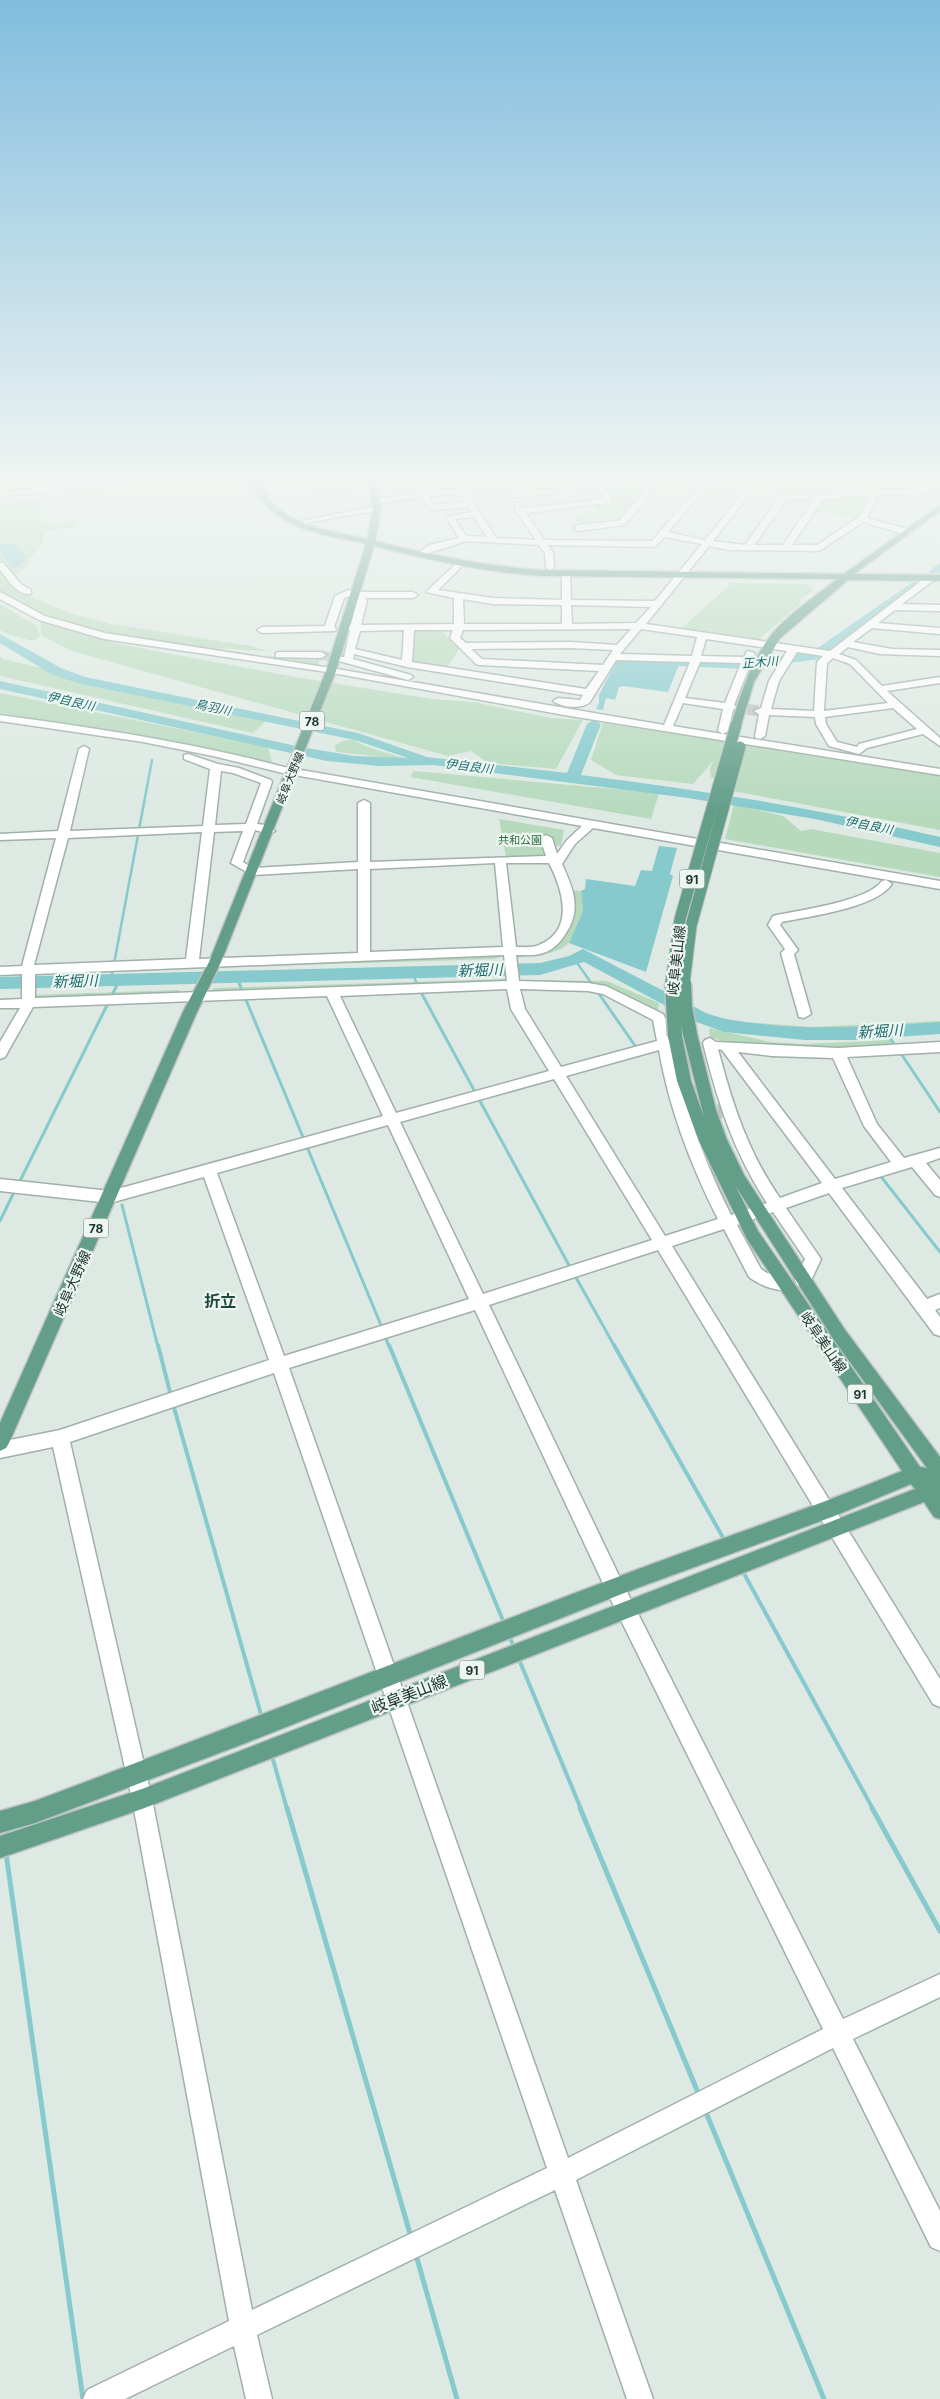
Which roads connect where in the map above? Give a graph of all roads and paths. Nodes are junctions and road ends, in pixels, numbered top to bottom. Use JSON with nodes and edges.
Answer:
{"nodes":[{"id":1,"x":24,"y":589,"type":"edge"},
{"id":2,"x":354,"y":589,"type":"edge"},
{"id":3,"x":434,"y":589,"type":"edge"},
{"id":4,"x":567,"y":589,"type":"edge"},
{"id":5,"x":670,"y":589,"type":"edge"},
{"id":6,"x":836,"y":589,"type":"edge"},
{"id":7,"x":840,"y":589,"type":"edge"},
{"id":8,"x":919,"y":589,"type":"edge"},
{"id":9,"x":28,"y":592,"type":"dead end"},
{"id":10,"x":0,"y":595,"type":"edge"},
{"id":11,"x":352,"y":595,"type":"junction"},
{"id":12,"x":413,"y":595,"type":"dead end"},
{"id":13,"x":458,"y":596,"type":"junction"},
{"id":14,"x":567,"y":603,"type":"junction"},
{"id":15,"x":658,"y":604,"type":"junction"},
{"id":16,"x":894,"y":607,"type":"junction"},
{"id":17,"x":940,"y":608,"type":"edge"},
{"id":18,"x":516,"y":615,"type":"junction"},
{"id":19,"x":871,"y":625,"type":"junction"},
{"id":20,"x":567,"y":626,"type":"junction"},
{"id":21,"x":639,"y":626,"type":"junction"},
{"id":22,"x":547,"y":627,"type":"junction"},
{"id":23,"x":409,"y":628,"type":"junction"},
{"id":24,"x":458,"y":628,"type":"junction"},
{"id":25,"x":354,"y":629,"type":"junction"},
{"id":26,"x":262,"y":630,"type":"dead end"},
{"id":27,"x":940,"y":630,"type":"edge"},
{"id":28,"x":702,"y":635,"type":"junction"},
{"id":29,"x":756,"y":643,"type":"junction"},
{"id":30,"x":846,"y":643,"type":"junction"},
{"id":31,"x":552,"y":645,"type":"junction"},
{"id":32,"x":463,"y":646,"type":"junction"},
{"id":33,"x":775,"y":646,"type":"junction"},
{"id":34,"x":620,"y":648,"type":"junction"},
{"id":35,"x":187,"y":650,"type":"junction"},
{"id":36,"x":940,"y":653,"type":"edge"},
{"id":37,"x":321,"y":655,"type":"tunnel mouth"},
{"id":38,"x":834,"y":655,"type":"junction"},
{"id":39,"x":347,"y":656,"type":"junction"},
{"id":40,"x":613,"y":657,"type":"junction"},
{"id":41,"x":787,"y":657,"type":"junction"},
{"id":42,"x":694,"y":661,"type":"junction"},
{"id":43,"x":745,"y":662,"type":"junction"},
{"id":44,"x":407,"y":664,"type":"junction"},
{"id":45,"x":539,"y":665,"type":"junction"},
{"id":46,"x":605,"y":668,"type":"junction"},
{"id":47,"x":327,"y":673,"type":"junction"},
{"id":48,"x":940,"y":680,"type":"edge"},
{"id":49,"x":536,"y":682,"type":"dead end"},
{"id":50,"x":880,"y":688,"type":"junction"},
{"id":51,"x":590,"y":693,"type":"junction"},
{"id":52,"x":479,"y":698,"type":"junction"},
{"id":53,"x":680,"y":700,"type":"junction"},
{"id":54,"x":895,"y":705,"type":"junction"},
{"id":55,"x":730,"y":707,"type":"junction"},
{"id":56,"x":762,"y":712,"type":"junction"},
{"id":57,"x":819,"y":714,"type":"junction"},
{"id":58,"x":0,"y":718,"type":"edge"},
{"id":59,"x":741,"y":726,"type":"junction"},
{"id":60,"x":667,"y":729,"type":"junction"},
{"id":61,"x":723,"y":732,"type":"junction"},
{"id":62,"x":760,"y":736,"type":"junction"},
{"id":63,"x":935,"y":736,"type":"edge"},
{"id":64,"x":161,"y":744,"type":"junction"},
{"id":65,"x":84,"y":749,"type":"dead end"},
{"id":66,"x":859,"y":751,"type":"junction"},
{"id":67,"x":837,"y":756,"type":"junction"},
{"id":68,"x":940,"y":765,"type":"edge"},
{"id":69,"x":216,"y":768,"type":"junction"},
{"id":70,"x":289,"y":768,"type":"junction"},
{"id":71,"x":940,"y":772,"type":"edge"},
{"id":72,"x":364,"y":803,"type":"dead end"},
{"id":73,"x":592,"y":823,"type":"junction"},
{"id":74,"x":261,"y":828,"type":"junction"},
{"id":75,"x":210,"y":830,"type":"junction"},
{"id":76,"x":63,"y":835,"type":"junction"},
{"id":77,"x":0,"y":837,"type":"edge"},
{"id":78,"x":546,"y":838,"type":"dead end"},
{"id":79,"x":720,"y":849,"type":"dead end"},
{"id":80,"x":500,"y":860,"type":"junction"},
{"id":81,"x":555,"y":862,"type":"junction"},
{"id":82,"x":365,"y":866,"type":"junction"},
{"id":83,"x":249,"y":869,"type":"junction"},
{"id":84,"x":886,"y":884,"type":"junction"},
{"id":85,"x":940,"y":885,"type":"edge"},
{"id":86,"x":940,"y":894,"type":"edge"},
{"id":87,"x":511,"y":954,"type":"junction"},
{"id":88,"x":364,"y":958,"type":"junction"},
{"id":89,"x":211,"y":962,"type":"junction"},
{"id":90,"x":192,"y":963,"type":"junction"},
{"id":91,"x":0,"y":971,"type":"edge"},
{"id":92,"x":26,"y":973,"type":"junction"},
{"id":93,"x":513,"y":984,"type":"junction"},
{"id":94,"x":331,"y":992,"type":"junction"},
{"id":95,"x":195,"y":999,"type":"junction"},
{"id":96,"x":29,"y":1000,"type":"junction"},
{"id":97,"x":0,"y":1004,"type":"edge"},
{"id":98,"x":804,"y":1014,"type":"dead end"},
{"id":99,"x":669,"y":1040,"type":"junction"},
{"id":100,"x":700,"y":1040,"type":"junction"},
{"id":101,"x":727,"y":1047,"type":"junction"},
{"id":102,"x":940,"y":1047,"type":"edge"},
{"id":103,"x":0,"y":1054,"type":"edge"},
{"id":104,"x":838,"y":1054,"type":"junction"},
{"id":105,"x":557,"y":1074,"type":"junction"},
{"id":106,"x":392,"y":1118,"type":"junction"},
{"id":107,"x":940,"y":1153,"type":"edge"},
{"id":108,"x":916,"y":1161,"type":"junction"},
{"id":109,"x":901,"y":1166,"type":"junction"},
{"id":110,"x":209,"y":1171,"type":"junction"},
{"id":111,"x":0,"y":1185,"type":"edge"},
{"id":112,"x":831,"y":1186,"type":"junction"},
{"id":113,"x":940,"y":1191,"type":"edge"},
{"id":114,"x":110,"y":1197,"type":"junction"},
{"id":115,"x":776,"y":1206,"type":"junction"},
{"id":116,"x":760,"y":1212,"type":"junction"},
{"id":117,"x":734,"y":1220,"type":"junction"},
{"id":118,"x":661,"y":1242,"type":"junction"},
{"id":119,"x":803,"y":1280,"type":"junction"},
{"id":120,"x":940,"y":1301,"type":"edge"},
{"id":121,"x":477,"y":1303,"type":"junction"},
{"id":122,"x":923,"y":1307,"type":"junction"},
{"id":123,"x":940,"y":1329,"type":"edge"},
{"id":124,"x":279,"y":1364,"type":"junction"},
{"id":125,"x":60,"y":1438,"type":"junction"},
{"id":126,"x":0,"y":1443,"type":"edge"},
{"id":127,"x":0,"y":1450,"type":"edge"},
{"id":128,"x":940,"y":1470,"type":"edge"},
{"id":129,"x":914,"y":1474,"type":"junction"},
{"id":130,"x":940,"y":1477,"type":"edge"},
{"id":131,"x":934,"y":1488,"type":"edge"},
{"id":132,"x":826,"y":1511,"type":"junction"},
{"id":133,"x":940,"y":1511,"type":"edge"},
{"id":134,"x":836,"y":1528,"type":"junction"},
{"id":135,"x":615,"y":1588,"type":"junction"},
{"id":136,"x":626,"y":1611,"type":"junction"},
{"id":137,"x":387,"y":1678,"type":"junction"},
{"id":138,"x":940,"y":1697,"type":"edge"},
{"id":139,"x":395,"y":1700,"type":"junction"},
{"id":140,"x":136,"y":1774,"type":"junction"},
{"id":141,"x":142,"y":1800,"type":"junction"},
{"id":142,"x":0,"y":1822,"type":"edge"},
{"id":143,"x":0,"y":1847,"type":"edge"},
{"id":144,"x":940,"y":1985,"type":"edge"},
{"id":145,"x":839,"y":2033,"type":"junction"},
{"id":146,"x":562,"y":2174,"type":"junction"},
{"id":147,"x":940,"y":2238,"type":"edge"},
{"id":148,"x":244,"y":2329,"type":"junction"},
{"id":149,"x":96,"y":2399,"type":"edge"},
{"id":150,"x":259,"y":2399,"type":"edge"},
{"id":151,"x":640,"y":2399,"type":"edge"}],
"edges":[{"from":1,"to":9,"type":"street"},
{"from":2,"to":11,"type":"main road","name":"岐阜大野線","number":"78"},
{"from":3,"to":13,"type":"street"},
{"from":4,"to":14,"type":"street"},
{"from":5,"to":15,"type":"street"},
{"from":6,"to":33,"type":"main road","name":"岐阜美山線","number":"91"},
{"from":7,"to":33,"type":"main road","name":"岐阜美山線","number":"91"},
{"from":8,"to":16,"type":"street"},
{"from":10,"to":35,"type":"street"},
{"from":11,"to":12,"type":"street"},
{"from":11,"to":25,"type":"street"},
{"from":11,"to":26,"type":"street"},
{"from":11,"to":47,"type":"main road","name":"岐阜大野線","number":"78"},
{"from":13,"to":18,"type":"street"},
{"from":13,"to":24,"type":"street"},
{"from":14,"to":15,"type":"street"},
{"from":14,"to":18,"type":"street"},
{"from":14,"to":20,"type":"street"},
{"from":15,"to":21,"type":"street"},
{"from":16,"to":17,"type":"street"},
{"from":16,"to":19,"type":"street"},
{"from":18,"to":22,"type":"street"},
{"from":18,"to":24,"type":"street"},
{"from":19,"to":27,"type":"street"},
{"from":19,"to":30,"type":"street"},
{"from":20,"to":21,"type":"street"},
{"from":20,"to":22,"type":"street"},
{"from":21,"to":28,"type":"street"},
{"from":21,"to":34,"type":"street"},
{"from":22,"to":31,"type":"street"},
{"from":23,"to":24,"type":"street"},
{"from":23,"to":25,"type":"street"},
{"from":23,"to":44,"type":"street"},
{"from":24,"to":32,"type":"street"},
{"from":25,"to":39,"type":"street"},
{"from":28,"to":29,"type":"street"},
{"from":28,"to":42,"type":"street"},
{"from":29,"to":33,"type":"street"},
{"from":29,"to":43,"type":"street"},
{"from":30,"to":36,"type":"street"},
{"from":30,"to":38,"type":"street"},
{"from":31,"to":32,"type":"street"},
{"from":31,"to":34,"type":"street"},
{"from":32,"to":45,"type":"street"},
{"from":33,"to":41,"type":"street"},
{"from":33,"to":59,"type":"main road","name":"岐阜美山線","number":"91"},
{"from":34,"to":40,"type":"street"},
{"from":35,"to":37,"type":"street"},
{"from":35,"to":47,"type":"street"},
{"from":38,"to":41,"type":"street"},
{"from":38,"to":50,"type":"street"},
{"from":38,"to":57,"type":"street"},
{"from":39,"to":44,"type":"street"},
{"from":39,"to":52,"type":"street"},
{"from":40,"to":42,"type":"street"},
{"from":40,"to":46,"type":"street"},
{"from":41,"to":56,"type":"street"},
{"from":42,"to":43,"type":"street"},
{"from":42,"to":53,"type":"street"},
{"from":43,"to":55,"type":"street"},
{"from":44,"to":51,"type":"street"},
{"from":45,"to":46,"type":"street"},
{"from":45,"to":49,"type":"street"},
{"from":46,"to":51,"type":"street"},
{"from":47,"to":52,"type":"street"},
{"from":47,"to":70,"type":"main road","name":"岐阜大野線","number":"78"},
{"from":48,"to":50,"type":"street"},
{"from":50,"to":54,"type":"street"},
{"from":51,"to":52,"type":"street"},
{"from":52,"to":60,"type":"street"},
{"from":53,"to":55,"type":"street"},
{"from":53,"to":60,"type":"street"},
{"from":54,"to":57,"type":"street"},
{"from":54,"to":63,"type":"street"},
{"from":55,"to":61,"type":"street"},
{"from":56,"to":57,"type":"street"},
{"from":56,"to":62,"type":"street"},
{"from":57,"to":66,"type":"street"},
{"from":58,"to":64,"type":"street"},
{"from":59,"to":99,"type":"main road","name":"岐阜美山線","number":"91","bridge":true},
{"from":59,"to":100,"type":"main road","name":"岐阜美山線","number":"91","bridge":true},
{"from":60,"to":61,"type":"street"},
{"from":60,"to":67,"type":"street"},
{"from":61,"to":62,"type":"street"},
{"from":62,"to":67,"type":"street"},
{"from":63,"to":66,"type":"street"},
{"from":64,"to":69,"type":"street"},
{"from":64,"to":70,"type":"street"},
{"from":65,"to":76,"type":"street"},
{"from":66,"to":68,"type":"street"},
{"from":67,"to":71,"type":"street"},
{"from":69,"to":74,"type":"street"},
{"from":69,"to":75,"type":"street"},
{"from":70,"to":73,"type":"street"},
{"from":70,"to":74,"type":"main road","name":"岐阜大野線","number":"78"},
{"from":72,"to":82,"type":"street"},
{"from":73,"to":81,"type":"street"},
{"from":73,"to":85,"type":"street"},
{"from":74,"to":75,"type":"street"},
{"from":74,"to":83,"type":"main road","name":"岐阜大野線","number":"78"},
{"from":74,"to":83,"type":"street"},
{"from":75,"to":76,"type":"street"},
{"from":75,"to":90,"type":"street"},
{"from":76,"to":77,"type":"street"},
{"from":76,"to":92,"type":"street"},
{"from":78,"to":81,"type":"street"},
{"from":79,"to":84,"type":"street"},
{"from":80,"to":81,"type":"street"},
{"from":80,"to":82,"type":"street"},
{"from":80,"to":87,"type":"street"},
{"from":81,"to":87,"type":"street"},
{"from":82,"to":83,"type":"street"},
{"from":82,"to":88,"type":"street"},
{"from":83,"to":89,"type":"main road","name":"岐阜大野線","number":"78"},
{"from":84,"to":86,"type":"street"},
{"from":84,"to":98,"type":"street"},
{"from":87,"to":88,"type":"street"},
{"from":87,"to":93,"type":"street"},
{"from":88,"to":89,"type":"street"},
{"from":89,"to":90,"type":"street"},
{"from":89,"to":95,"type":"main road","name":"岐阜大野線","number":"78"},
{"from":90,"to":92,"type":"street"},
{"from":91,"to":92,"type":"street"},
{"from":92,"to":96,"type":"street"},
{"from":93,"to":94,"type":"street"},
{"from":93,"to":99,"type":"street"},
{"from":93,"to":105,"type":"street"},
{"from":94,"to":95,"type":"street"},
{"from":94,"to":106,"type":"street"},
{"from":95,"to":96,"type":"street"},
{"from":95,"to":114,"type":"main road","name":"岐阜大野線","number":"78"},
{"from":96,"to":97,"type":"street"},
{"from":96,"to":103,"type":"street"},
{"from":99,"to":105,"type":"street"},
{"from":99,"to":117,"type":"main road","name":"岐阜美山線","number":"91"},
{"from":99,"to":117,"type":"street"},
{"from":100,"to":101,"type":"street"},
{"from":100,"to":115,"type":"street"},
{"from":100,"to":116,"type":"main road","name":"岐阜美山線","number":"91"},
{"from":101,"to":104,"type":"street"},
{"from":101,"to":112,"type":"street"},
{"from":102,"to":104,"type":"street"},
{"from":104,"to":109,"type":"street"},
{"from":105,"to":106,"type":"street"},
{"from":105,"to":118,"type":"street"},
{"from":106,"to":110,"type":"street"},
{"from":106,"to":121,"type":"street"},
{"from":107,"to":108,"type":"street"},
{"from":108,"to":109,"type":"street"},
{"from":108,"to":113,"type":"street"},
{"from":109,"to":112,"type":"street"},
{"from":110,"to":114,"type":"street"},
{"from":110,"to":124,"type":"street"},
{"from":111,"to":114,"type":"street"},
{"from":112,"to":115,"type":"street"},
{"from":112,"to":122,"type":"street"},
{"from":114,"to":126,"type":"main road","name":"岐阜大野線","number":"78"},
{"from":115,"to":116,"type":"street"},
{"from":115,"to":119,"type":"street"},
{"from":116,"to":117,"type":"street"},
{"from":116,"to":119,"type":"main road","name":"岐阜美山線","number":"91"},
{"from":117,"to":118,"type":"street"},
{"from":117,"to":129,"type":"main road","name":"岐阜美山線","number":"91"},
{"from":118,"to":121,"type":"street"},
{"from":118,"to":132,"type":"street"},
{"from":119,"to":128,"type":"main road","name":"岐阜美山線","number":"91"},
{"from":120,"to":122,"type":"street"},
{"from":121,"to":124,"type":"street"},
{"from":121,"to":135,"type":"street"},
{"from":122,"to":123,"type":"street"},
{"from":124,"to":125,"type":"street"},
{"from":124,"to":137,"type":"street"},
{"from":125,"to":127,"type":"street"},
{"from":125,"to":140,"type":"street"},
{"from":129,"to":130,"type":"main road","name":"岐阜美山線","number":"91"},
{"from":129,"to":131,"type":"main road","name":"岐阜美山線","number":"91"},
{"from":129,"to":132,"type":"main road","name":"岐阜美山線","number":"91"},
{"from":131,"to":133,"type":"main road","name":"岐阜美山線","number":"91"},
{"from":131,"to":134,"type":"main road","name":"岐阜美山線","number":"91"},
{"from":132,"to":134,"type":"street"},
{"from":132,"to":135,"type":"main road","name":"岐阜美山線","number":"91"},
{"from":134,"to":136,"type":"main road","name":"岐阜美山線","number":"91"},
{"from":134,"to":138,"type":"street"},
{"from":135,"to":136,"type":"street"},
{"from":135,"to":137,"type":"main road","name":"岐阜美山線","number":"91"},
{"from":136,"to":139,"type":"main road","name":"岐阜美山線","number":"91"},
{"from":136,"to":145,"type":"street"},
{"from":137,"to":139,"type":"street"},
{"from":137,"to":140,"type":"main road","name":"岐阜美山線","number":"91"},
{"from":139,"to":141,"type":"main road","name":"岐阜美山線","number":"91"},
{"from":139,"to":146,"type":"street"},
{"from":140,"to":141,"type":"street"},
{"from":140,"to":142,"type":"main road","name":"岐阜美山線","number":"91"},
{"from":141,"to":143,"type":"main road","name":"岐阜美山線","number":"91"},
{"from":141,"to":148,"type":"street"},
{"from":144,"to":145,"type":"street"},
{"from":145,"to":146,"type":"street"},
{"from":145,"to":147,"type":"street"},
{"from":146,"to":148,"type":"street"},
{"from":146,"to":151,"type":"street"},
{"from":148,"to":149,"type":"street"},
{"from":148,"to":150,"type":"street"}]}
